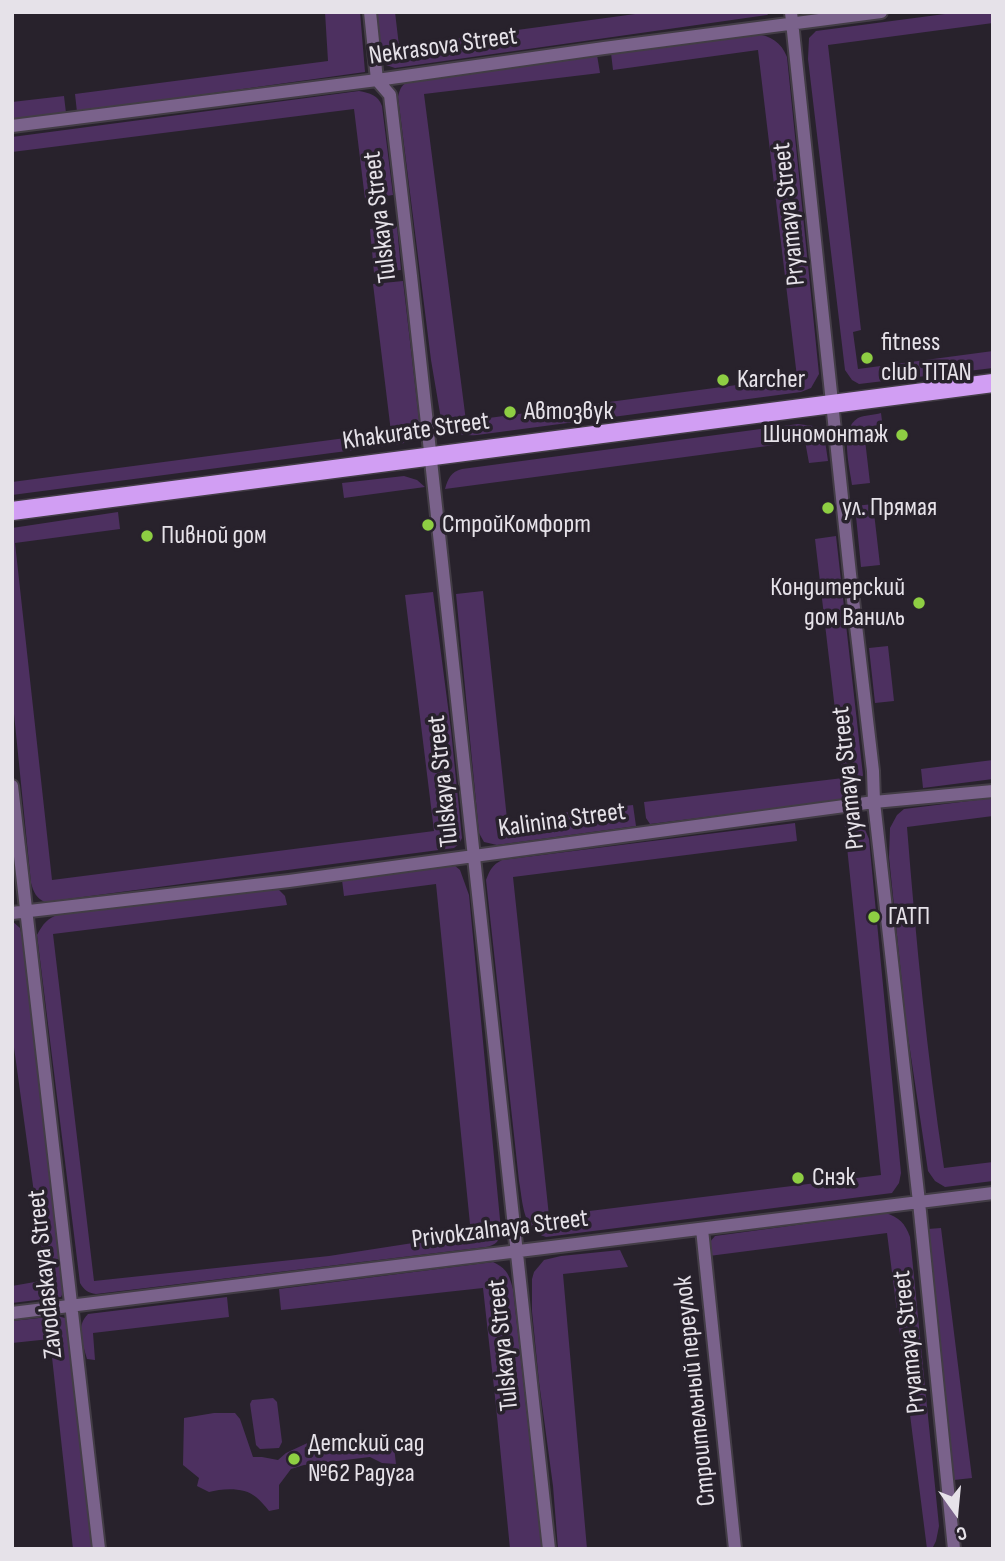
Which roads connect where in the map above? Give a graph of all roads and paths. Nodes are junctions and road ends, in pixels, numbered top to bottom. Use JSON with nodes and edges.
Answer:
{"nodes":[{"id":1,"x":370,"y":12,"type":"edge"},
{"id":2,"x":881,"y":12,"type":"edge"},
{"id":3,"x":792,"y":18,"type":"edge"},
{"id":4,"x":377,"y":80,"type":"junction"},
{"id":5,"x":12,"y":126,"type":"edge"},
{"id":6,"x":993,"y":383,"type":"edge"},
{"id":7,"x":833,"y":404,"type":"junction"},
{"id":8,"x":432,"y":456,"type":"junction"},
{"id":9,"x":12,"y":511,"type":"edge"},
{"id":10,"x":12,"y":786,"type":"edge"},
{"id":11,"x":993,"y":791,"type":"edge"},
{"id":12,"x":874,"y":802,"type":"junction"},
{"id":13,"x":475,"y":855,"type":"junction"},
{"id":14,"x":27,"y":911,"type":"junction"},
{"id":15,"x":12,"y":913,"type":"edge"},
{"id":16,"x":993,"y":1193,"type":"edge"},
{"id":17,"x":919,"y":1202,"type":"junction"},
{"id":18,"x":702,"y":1229,"type":"junction"},
{"id":19,"x":516,"y":1251,"type":"junction"},
{"id":20,"x":72,"y":1305,"type":"junction"},
{"id":21,"x":12,"y":1313,"type":"edge"},
{"id":22,"x":951,"y":1546,"type":"edge"},
{"id":23,"x":99,"y":1549,"type":"edge"},
{"id":24,"x":550,"y":1549,"type":"edge"},
{"id":25,"x":735,"y":1549,"type":"edge"}],
"edges":[{"from":1,"to":4,"type":"street","name":"Tulskaya Street"},
{"from":2,"to":3,"type":"street","name":"Nekrasova Street"},
{"from":3,"to":4,"type":"street","name":"Nekrasova Street"},
{"from":3,"to":7,"type":"street","name":"Pryamaya Street"},
{"from":4,"to":5,"type":"street","name":"Nekrasova Street"},
{"from":4,"to":8,"type":"street","name":"Tulskaya Street"},
{"from":6,"to":7,"type":"main road","name":"Khakurate Street"},
{"from":7,"to":8,"type":"main road","name":"Khakurate Street"},
{"from":7,"to":12,"type":"street","name":"Pryamaya Street"},
{"from":8,"to":9,"type":"main road","name":"Khakurate Street"},
{"from":8,"to":13,"type":"street","name":"Tulskaya Street"},
{"from":10,"to":14,"type":"street","name":"Zavodaskaya Street"},
{"from":11,"to":12,"type":"street","name":"Kalinina Street"},
{"from":12,"to":13,"type":"street","name":"Kalinina Street"},
{"from":12,"to":17,"type":"street","name":"Pryamaya Street"},
{"from":13,"to":14,"type":"street","name":"Kalinina Street"},
{"from":13,"to":19,"type":"street","name":"Tulskaya Street"},
{"from":14,"to":15,"type":"street","name":"Kalinina Street"},
{"from":14,"to":20,"type":"street","name":"Zavodaskaya Street"},
{"from":16,"to":17,"type":"street","name":"Privokzalnaya Street"},
{"from":17,"to":18,"type":"street","name":"Privokzalnaya Street"},
{"from":17,"to":22,"type":"street","name":"Pryamaya Street"},
{"from":18,"to":19,"type":"street","name":"Privokzalnaya Street"},
{"from":18,"to":25,"type":"street","name":"Строительный переулок"},
{"from":19,"to":20,"type":"street","name":"Privokzalnaya Street"},
{"from":19,"to":24,"type":"street","name":"Tulskaya Street"},
{"from":20,"to":21,"type":"street","name":"Privokzalnaya Street"},
{"from":20,"to":23,"type":"street","name":"Zavodaskaya Street"}]}
